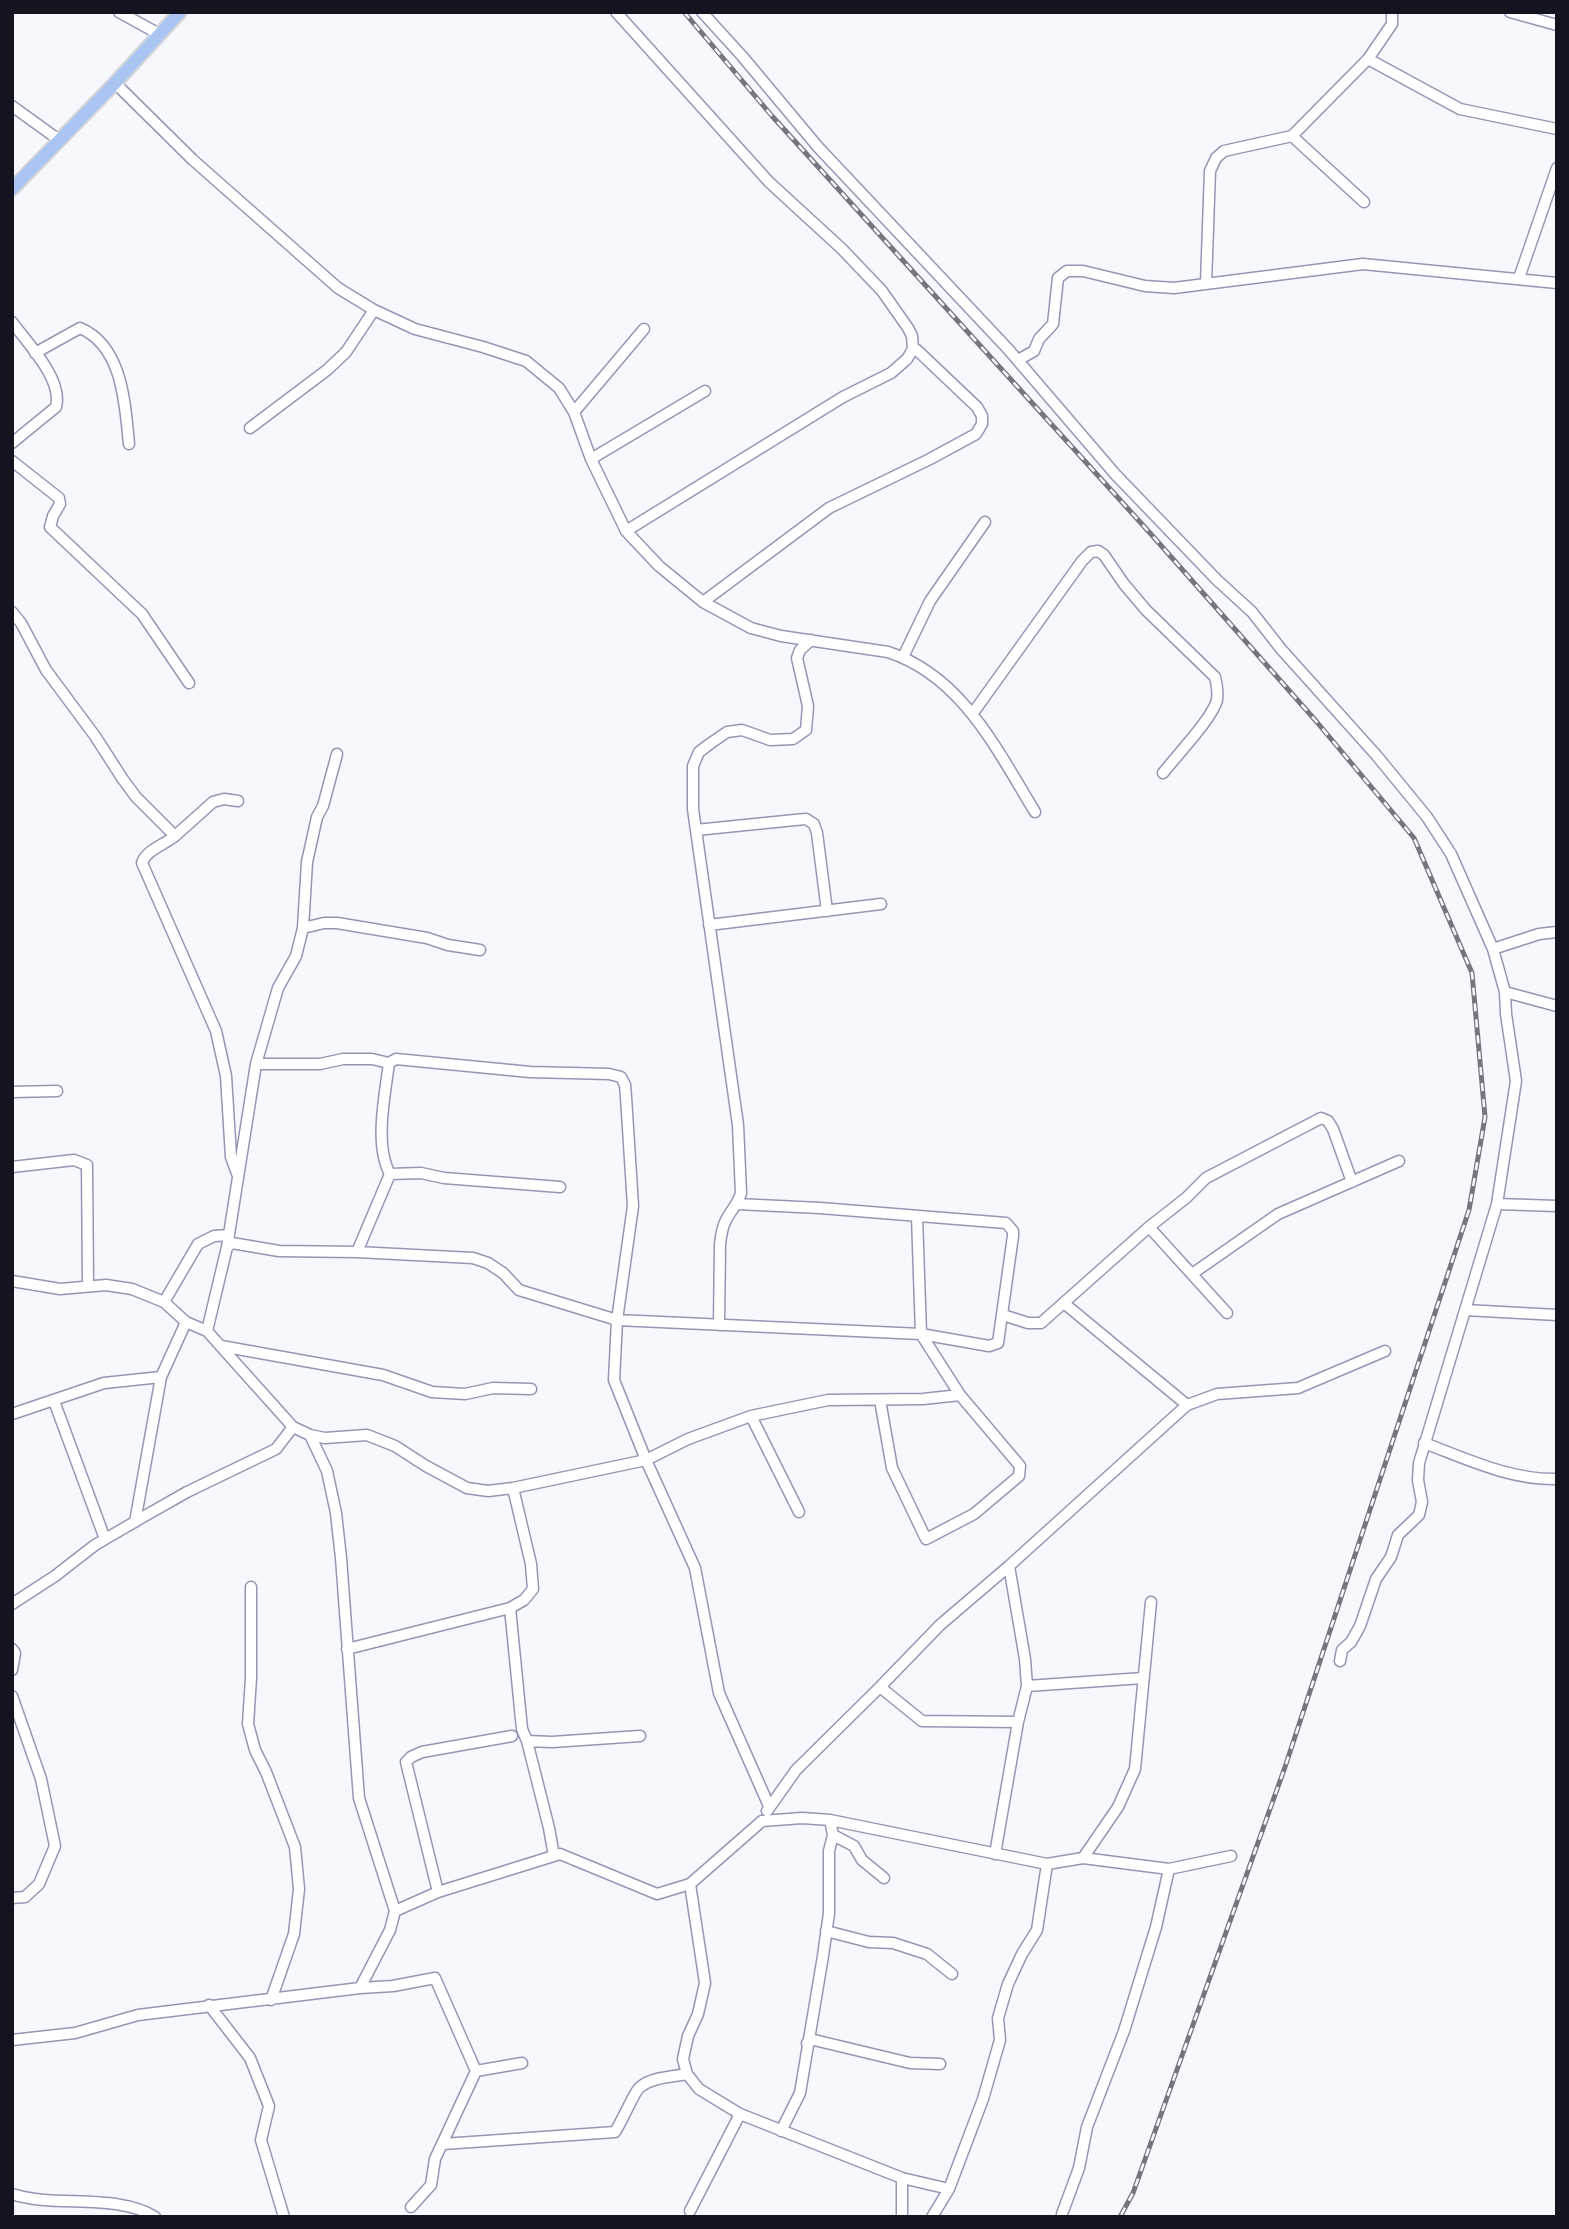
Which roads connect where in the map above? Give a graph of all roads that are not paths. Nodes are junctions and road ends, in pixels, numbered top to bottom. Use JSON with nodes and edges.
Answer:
{"nodes":[{"id":1,"x":119,"y":12,"type":"edge"},
{"id":2,"x":180,"y":12,"type":"edge"},
{"id":3,"x":616,"y":12,"type":"edge"},
{"id":4,"x":702,"y":12,"type":"edge"},
{"id":5,"x":1392,"y":12,"type":"edge"},
{"id":6,"x":1510,"y":12,"type":"edge"},
{"id":7,"x":1557,"y":25,"type":"edge"},
{"id":8,"x":159,"y":34,"type":"junction"},
{"id":9,"x":1368,"y":59,"type":"junction"},
{"id":10,"x":115,"y":83,"type":"junction"},
{"id":11,"x":12,"y":106,"type":"edge"},
{"id":12,"x":1557,"y":129,"type":"edge"},
{"id":13,"x":1292,"y":136,"type":"junction"},
{"id":14,"x":59,"y":140,"type":"junction"},
{"id":15,"x":1557,"y":169,"type":"edge"},
{"id":16,"x":12,"y":189,"type":"edge"},
{"id":17,"x":1364,"y":202,"type":"dead end"},
{"id":18,"x":1519,"y":278,"type":"junction"},
{"id":19,"x":1557,"y":283,"type":"edge"},
{"id":20,"x":1206,"y":284,"type":"junction"},
{"id":21,"x":374,"y":310,"type":"junction"},
{"id":22,"x":12,"y":321,"type":"edge"},
{"id":23,"x":644,"y":329,"type":"dead end"},
{"id":24,"x":913,"y":349,"type":"junction"},
{"id":25,"x":35,"y":353,"type":"junction"},
{"id":26,"x":1018,"y":360,"type":"junction"},
{"id":27,"x":705,"y":391,"type":"dead end"},
{"id":28,"x":574,"y":412,"type":"junction"},
{"id":29,"x":250,"y":428,"type":"dead end"},
{"id":30,"x":12,"y":443,"type":"edge"},
{"id":31,"x":129,"y":444,"type":"dead end"},
{"id":32,"x":591,"y":459,"type":"junction"},
{"id":33,"x":12,"y":461,"type":"edge"},
{"id":34,"x":985,"y":522,"type":"dead end"},
{"id":35,"x":626,"y":531,"type":"junction"},
{"id":36,"x":704,"y":602,"type":"junction"},
{"id":37,"x":12,"y":612,"type":"edge"},
{"id":38,"x":21,"y":623,"type":"junction"},
{"id":39,"x":12,"y":631,"type":"edge"},
{"id":40,"x":811,"y":640,"type":"junction"},
{"id":41,"x":903,"y":657,"type":"junction"},
{"id":42,"x":189,"y":683,"type":"dead end"},
{"id":43,"x":973,"y":713,"type":"junction"},
{"id":44,"x":337,"y":754,"type":"dead end"},
{"id":45,"x":1163,"y":773,"type":"dead end"},
{"id":46,"x":238,"y":801,"type":"dead end"},
{"id":47,"x":1035,"y":812,"type":"dead end"},
{"id":48,"x":696,"y":830,"type":"junction"},
{"id":49,"x":175,"y":836,"type":"junction"},
{"id":50,"x":881,"y":904,"type":"dead end"},
{"id":51,"x":827,"y":911,"type":"junction"},
{"id":52,"x":709,"y":925,"type":"junction"},
{"id":53,"x":303,"y":928,"type":"junction"},
{"id":54,"x":1557,"y":932,"type":"edge"},
{"id":55,"x":1493,"y":949,"type":"junction"},
{"id":56,"x":480,"y":950,"type":"dead end"},
{"id":57,"x":1504,"y":992,"type":"junction"},
{"id":58,"x":1557,"y":1006,"type":"edge"},
{"id":59,"x":256,"y":1063,"type":"junction"},
{"id":60,"x":389,"y":1063,"type":"junction"},
{"id":61,"x":57,"y":1091,"type":"dead end"},
{"id":62,"x":12,"y":1092,"type":"edge"},
{"id":63,"x":1399,"y":1161,"type":"dead end"},
{"id":64,"x":12,"y":1167,"type":"edge"},
{"id":65,"x":390,"y":1174,"type":"junction"},
{"id":66,"x":238,"y":1176,"type":"junction"},
{"id":67,"x":1352,"y":1182,"type":"junction"},
{"id":68,"x":560,"y":1187,"type":"dead end"},
{"id":69,"x":737,"y":1204,"type":"junction"},
{"id":70,"x":1497,"y":1204,"type":"junction"},
{"id":71,"x":1557,"y":1206,"type":"edge"},
{"id":72,"x":916,"y":1216,"type":"junction"},
{"id":73,"x":1149,"y":1227,"type":"junction"},
{"id":74,"x":229,"y":1235,"type":"junction"},
{"id":75,"x":227,"y":1247,"type":"junction"},
{"id":76,"x":357,"y":1252,"type":"junction"},
{"id":77,"x":1192,"y":1275,"type":"junction"},
{"id":78,"x":12,"y":1281,"type":"edge"},
{"id":79,"x":88,"y":1286,"type":"junction"},
{"id":80,"x":164,"y":1302,"type":"junction"},
{"id":81,"x":1065,"y":1304,"type":"junction"},
{"id":82,"x":1465,"y":1310,"type":"junction"},
{"id":83,"x":1227,"y":1313,"type":"dead end"},
{"id":84,"x":1003,"y":1315,"type":"junction"},
{"id":85,"x":1557,"y":1315,"type":"edge"},
{"id":86,"x":617,"y":1320,"type":"junction"},
{"id":87,"x":186,"y":1322,"type":"junction"},
{"id":88,"x":719,"y":1325,"type":"junction"},
{"id":89,"x":207,"y":1331,"type":"junction"},
{"id":90,"x":921,"y":1334,"type":"junction"},
{"id":91,"x":220,"y":1345,"type":"junction"},
{"id":92,"x":1385,"y":1351,"type":"dead end"},
{"id":93,"x":161,"y":1377,"type":"junction"},
{"id":94,"x":531,"y":1389,"type":"dead end"},
{"id":95,"x":960,"y":1395,"type":"junction"},
{"id":96,"x":880,"y":1400,"type":"junction"},
{"id":97,"x":54,"y":1401,"type":"junction"},
{"id":98,"x":1188,"y":1405,"type":"junction"},
{"id":99,"x":12,"y":1414,"type":"edge"},
{"id":100,"x":751,"y":1416,"type":"junction"},
{"id":101,"x":293,"y":1427,"type":"junction"},
{"id":102,"x":310,"y":1435,"type":"junction"},
{"id":103,"x":1424,"y":1443,"type":"junction"},
{"id":104,"x":646,"y":1460,"type":"junction"},
{"id":105,"x":1557,"y":1479,"type":"edge"},
{"id":106,"x":513,"y":1488,"type":"junction"},
{"id":107,"x":799,"y":1512,"type":"dead end"},
{"id":108,"x":135,"y":1522,"type":"junction"},
{"id":109,"x":105,"y":1539,"type":"junction"},
{"id":110,"x":1009,"y":1566,"type":"junction"},
{"id":111,"x":251,"y":1587,"type":"dead end"},
{"id":112,"x":1150,"y":1602,"type":"dead end"},
{"id":113,"x":12,"y":1604,"type":"edge"},
{"id":114,"x":510,"y":1608,"type":"junction"},
{"id":115,"x":347,"y":1648,"type":"junction"},
{"id":116,"x":12,"y":1649,"type":"edge"},
{"id":117,"x":1340,"y":1661,"type":"dead end"},
{"id":118,"x":12,"y":1670,"type":"edge"},
{"id":119,"x":1143,"y":1678,"type":"junction"},
{"id":120,"x":1027,"y":1686,"type":"junction"},
{"id":121,"x":880,"y":1688,"type":"junction"},
{"id":122,"x":12,"y":1696,"type":"edge"},
{"id":123,"x":1018,"y":1722,"type":"junction"},
{"id":124,"x":512,"y":1736,"type":"dead end"},
{"id":125,"x":640,"y":1736,"type":"dead end"},
{"id":126,"x":527,"y":1741,"type":"junction"},
{"id":127,"x":769,"y":1806,"type":"junction"},
{"id":128,"x":830,"y":1820,"type":"junction"},
{"id":129,"x":762,"y":1821,"type":"junction"},
{"id":130,"x":833,"y":1835,"type":"junction"},
{"id":131,"x":995,"y":1854,"type":"junction"},
{"id":132,"x":554,"y":1856,"type":"junction"},
{"id":133,"x":1231,"y":1856,"type":"dead end"},
{"id":134,"x":1083,"y":1858,"type":"junction"},
{"id":135,"x":1047,"y":1864,"type":"junction"},
{"id":136,"x":1168,"y":1869,"type":"junction"},
{"id":137,"x":884,"y":1878,"type":"dead end"},
{"id":138,"x":690,"y":1884,"type":"junction"},
{"id":139,"x":438,"y":1892,"type":"junction"},
{"id":140,"x":12,"y":1898,"type":"edge"},
{"id":141,"x":395,"y":1911,"type":"junction"},
{"id":142,"x":826,"y":1931,"type":"junction"},
{"id":143,"x":952,"y":1974,"type":"dead end"},
{"id":144,"x":360,"y":1988,"type":"junction"},
{"id":145,"x":271,"y":2000,"type":"junction"},
{"id":146,"x":209,"y":2005,"type":"junction"},
{"id":147,"x":12,"y":2040,"type":"edge"},
{"id":148,"x":807,"y":2043,"type":"junction"},
{"id":149,"x":522,"y":2063,"type":"dead end"},
{"id":150,"x":940,"y":2064,"type":"dead end"},
{"id":151,"x":476,"y":2071,"type":"junction"},
{"id":152,"x":687,"y":2074,"type":"junction"},
{"id":153,"x":740,"y":2114,"type":"junction"},
{"id":154,"x":780,"y":2131,"type":"junction"},
{"id":155,"x":443,"y":2144,"type":"junction"},
{"id":156,"x":902,"y":2178,"type":"junction"},
{"id":157,"x":949,"y":2189,"type":"junction"},
{"id":158,"x":12,"y":2194,"type":"edge"},
{"id":159,"x":411,"y":2207,"type":"dead end"},
{"id":160,"x":690,"y":2211,"type":"dead end"},
{"id":161,"x":1062,"y":2214,"type":"dead end"},
{"id":162,"x":155,"y":2217,"type":"edge"},
{"id":163,"x":285,"y":2217,"type":"edge"},
{"id":164,"x":902,"y":2217,"type":"edge"},
{"id":165,"x":932,"y":2217,"type":"edge"}],
"edges":[{"from":1,"to":8,"type":"street"},
{"from":2,"to":8,"type":"main road"},
{"from":3,"to":24,"type":"street"},
{"from":4,"to":26,"type":"street"},
{"from":5,"to":9,"type":"street"},
{"from":6,"to":7,"type":"street"},
{"from":8,"to":10,"type":"main road"},
{"from":9,"to":12,"type":"street"},
{"from":9,"to":13,"type":"street"},
{"from":10,"to":14,"type":"main road"},
{"from":10,"to":21,"type":"street"},
{"from":11,"to":14,"type":"street"},
{"from":13,"to":17,"type":"street"},
{"from":13,"to":20,"type":"street"},
{"from":14,"to":16,"type":"main road"},
{"from":15,"to":18,"type":"street"},
{"from":18,"to":19,"type":"street"},
{"from":18,"to":20,"type":"street"},
{"from":20,"to":26,"type":"street"},
{"from":21,"to":28,"type":"street"},
{"from":21,"to":29,"type":"street"},
{"from":22,"to":25,"type":"street"},
{"from":23,"to":28,"type":"street"},
{"from":24,"to":35,"type":"street"},
{"from":24,"to":36,"type":"street"},
{"from":25,"to":30,"type":"street"},
{"from":25,"to":31,"type":"street"},
{"from":26,"to":55,"type":"street"},
{"from":27,"to":32,"type":"street"},
{"from":28,"to":32,"type":"street"},
{"from":32,"to":35,"type":"street"},
{"from":33,"to":42,"type":"street"},
{"from":34,"to":41,"type":"street"},
{"from":35,"to":36,"type":"street"},
{"from":36,"to":40,"type":"street"},
{"from":37,"to":38,"type":"street"},
{"from":38,"to":39,"type":"street"},
{"from":38,"to":49,"type":"street"},
{"from":40,"to":41,"type":"street"},
{"from":40,"to":48,"type":"street"},
{"from":41,"to":43,"type":"street"},
{"from":43,"to":45,"type":"street"},
{"from":43,"to":47,"type":"street"},
{"from":44,"to":53,"type":"street"},
{"from":46,"to":49,"type":"street"},
{"from":48,"to":51,"type":"street"},
{"from":48,"to":52,"type":"street"},
{"from":49,"to":66,"type":"street"},
{"from":50,"to":51,"type":"street"},
{"from":51,"to":52,"type":"street"},
{"from":52,"to":69,"type":"street"},
{"from":53,"to":56,"type":"street"},
{"from":53,"to":59,"type":"street"},
{"from":54,"to":55,"type":"street"},
{"from":55,"to":57,"type":"street"},
{"from":57,"to":58,"type":"street"},
{"from":57,"to":70,"type":"street"},
{"from":59,"to":60,"type":"street"},
{"from":59,"to":66,"type":"street"},
{"from":60,"to":65,"type":"street"},
{"from":60,"to":86,"type":"street"},
{"from":61,"to":62,"type":"street"},
{"from":63,"to":67,"type":"street"},
{"from":64,"to":79,"type":"street"},
{"from":65,"to":68,"type":"street"},
{"from":65,"to":76,"type":"street"},
{"from":66,"to":74,"type":"street"},
{"from":67,"to":73,"type":"street"},
{"from":67,"to":77,"type":"street"},
{"from":69,"to":72,"type":"street"},
{"from":69,"to":88,"type":"street"},
{"from":70,"to":71,"type":"street"},
{"from":70,"to":82,"type":"street"},
{"from":72,"to":84,"type":"street"},
{"from":72,"to":90,"type":"street"},
{"from":73,"to":77,"type":"street"},
{"from":73,"to":81,"type":"street"},
{"from":74,"to":75,"type":"street"},
{"from":74,"to":80,"type":"street"},
{"from":75,"to":76,"type":"street"},
{"from":75,"to":89,"type":"street"},
{"from":76,"to":86,"type":"street"},
{"from":77,"to":83,"type":"street"},
{"from":78,"to":79,"type":"street"},
{"from":79,"to":80,"type":"street"},
{"from":80,"to":87,"type":"street"},
{"from":81,"to":84,"type":"street"},
{"from":81,"to":98,"type":"street"},
{"from":82,"to":85,"type":"street"},
{"from":82,"to":103,"type":"street"},
{"from":84,"to":90,"type":"street"},
{"from":86,"to":88,"type":"street"},
{"from":86,"to":104,"type":"street"},
{"from":87,"to":89,"type":"street"},
{"from":87,"to":93,"type":"street"},
{"from":88,"to":90,"type":"street"},
{"from":89,"to":91,"type":"street"},
{"from":90,"to":95,"type":"street"},
{"from":91,"to":94,"type":"street"},
{"from":91,"to":101,"type":"street"},
{"from":92,"to":98,"type":"street"},
{"from":93,"to":97,"type":"street"},
{"from":93,"to":108,"type":"street"},
{"from":95,"to":96,"type":"street"},
{"from":95,"to":96,"type":"street"},
{"from":96,"to":100,"type":"street"},
{"from":97,"to":99,"type":"street"},
{"from":97,"to":109,"type":"street"},
{"from":98,"to":110,"type":"street"},
{"from":100,"to":104,"type":"street"},
{"from":100,"to":107,"type":"street"},
{"from":101,"to":102,"type":"street"},
{"from":101,"to":108,"type":"street"},
{"from":102,"to":106,"type":"street"},
{"from":102,"to":115,"type":"street"},
{"from":103,"to":105,"type":"street"},
{"from":103,"to":117,"type":"street"},
{"from":104,"to":106,"type":"street"},
{"from":104,"to":127,"type":"street"},
{"from":106,"to":114,"type":"street"},
{"from":108,"to":109,"type":"street"},
{"from":109,"to":113,"type":"street"},
{"from":110,"to":120,"type":"street"},
{"from":110,"to":121,"type":"street"},
{"from":111,"to":145,"type":"street"},
{"from":112,"to":119,"type":"street"},
{"from":114,"to":115,"type":"street"},
{"from":114,"to":126,"type":"street"},
{"from":115,"to":141,"type":"street"},
{"from":116,"to":118,"type":"street"},
{"from":119,"to":120,"type":"street"},
{"from":119,"to":134,"type":"street"},
{"from":120,"to":123,"type":"street"},
{"from":121,"to":123,"type":"street"},
{"from":121,"to":127,"type":"street"},
{"from":122,"to":140,"type":"street"},
{"from":123,"to":131,"type":"street"},
{"from":124,"to":139,"type":"street"},
{"from":125,"to":126,"type":"street"},
{"from":126,"to":132,"type":"street"},
{"from":127,"to":129,"type":"street"},
{"from":128,"to":129,"type":"street"},
{"from":128,"to":130,"type":"street"},
{"from":128,"to":131,"type":"street"},
{"from":129,"to":138,"type":"street"},
{"from":130,"to":137,"type":"street"},
{"from":130,"to":142,"type":"street"},
{"from":131,"to":135,"type":"street"},
{"from":132,"to":138,"type":"street"},
{"from":132,"to":139,"type":"street"},
{"from":133,"to":136,"type":"street"},
{"from":134,"to":135,"type":"street"},
{"from":134,"to":136,"type":"street"},
{"from":135,"to":157,"type":"street"},
{"from":136,"to":161,"type":"street"},
{"from":138,"to":152,"type":"street"},
{"from":139,"to":141,"type":"street"},
{"from":141,"to":144,"type":"street"},
{"from":142,"to":143,"type":"street"},
{"from":142,"to":148,"type":"street"},
{"from":144,"to":145,"type":"street"},
{"from":144,"to":151,"type":"street"},
{"from":145,"to":146,"type":"street"},
{"from":146,"to":147,"type":"street"},
{"from":146,"to":163,"type":"street"},
{"from":148,"to":150,"type":"street"},
{"from":148,"to":154,"type":"street"},
{"from":149,"to":151,"type":"street"},
{"from":151,"to":155,"type":"street"},
{"from":152,"to":153,"type":"street"},
{"from":152,"to":155,"type":"street"},
{"from":153,"to":154,"type":"street"},
{"from":153,"to":160,"type":"street"},
{"from":154,"to":156,"type":"street"},
{"from":155,"to":159,"type":"street"},
{"from":156,"to":157,"type":"street"},
{"from":156,"to":164,"type":"street"},
{"from":157,"to":165,"type":"street"},
{"from":158,"to":162,"type":"street"}]}
